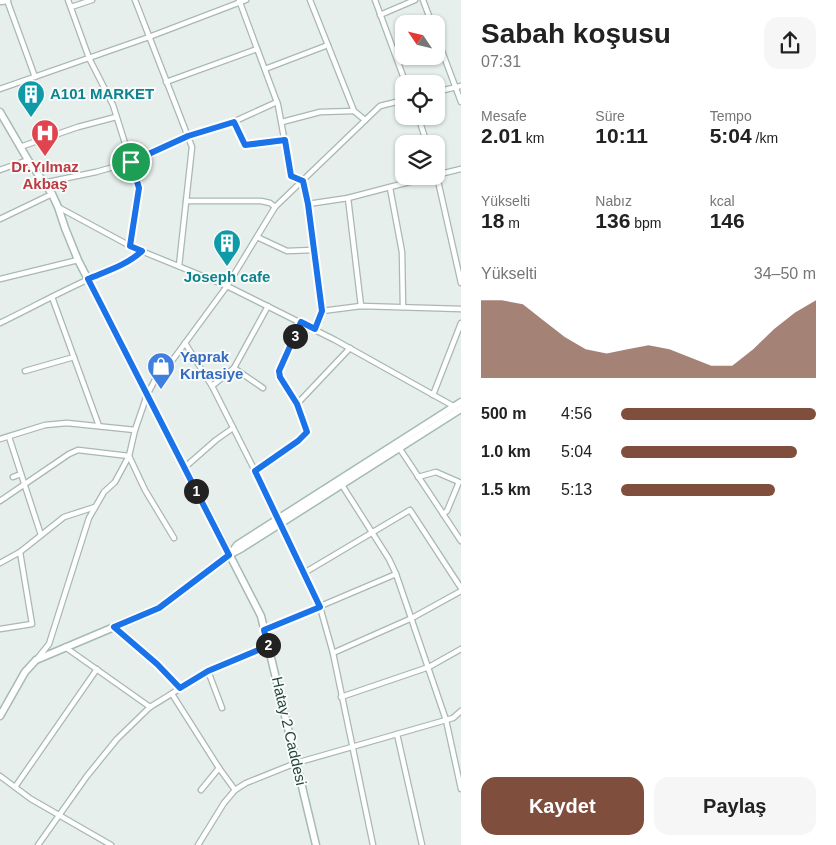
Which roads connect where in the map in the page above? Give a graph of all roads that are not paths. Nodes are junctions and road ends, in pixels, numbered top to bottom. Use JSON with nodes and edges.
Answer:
{"nodes":[{"id":1,"x":7,"y":0,"type":"edge"},
{"id":2,"x":68,"y":0,"type":"edge"},
{"id":3,"x":92,"y":0,"type":"edge"},
{"id":4,"x":135,"y":0,"type":"edge"},
{"id":5,"x":246,"y":0,"type":"edge"},
{"id":6,"x":310,"y":0,"type":"edge"},
{"id":7,"x":374,"y":0,"type":"edge"},
{"id":8,"x":415,"y":0,"type":"edge"},
{"id":9,"x":423,"y":0,"type":"edge"},
{"id":10,"x":239,"y":1,"type":"edge"},
{"id":11,"x":0,"y":2,"type":"edge"},
{"id":12,"x":70,"y":7,"type":"junction"},
{"id":13,"x":380,"y":15,"type":"junction"},
{"id":14,"x":429,"y":15,"type":"edge"},
{"id":15,"x":149,"y":37,"type":"junction"},
{"id":16,"x":328,"y":45,"type":"junction"},
{"id":17,"x":257,"y":48,"type":"junction"},
{"id":18,"x":445,"y":55,"type":"edge"},
{"id":19,"x":89,"y":58,"type":"junction"},
{"id":20,"x":265,"y":69,"type":"junction"},
{"id":21,"x":403,"y":75,"type":"edge"},
{"id":22,"x":35,"y":77,"type":"junction"},
{"id":23,"x":166,"y":82,"type":"junction"},
{"id":24,"x":459,"y":87,"type":"edge"},
{"id":25,"x":0,"y":89,"type":"edge"},
{"id":26,"x":445,"y":90,"type":"edge"},
{"id":27,"x":277,"y":102,"type":"junction"},
{"id":28,"x":395,"y":102,"type":"edge"},
{"id":29,"x":461,"y":102,"type":"edge"},
{"id":30,"x":354,"y":111,"type":"junction"},
{"id":31,"x":0,"y":112,"type":"edge"},
{"id":32,"x":116,"y":117,"type":"junction"},
{"id":33,"x":365,"y":120,"type":"junction"},
{"id":34,"x":234,"y":122,"type":"junction"},
{"id":35,"x":282,"y":122,"type":"junction"},
{"id":36,"x":188,"y":136,"type":"junction"},
{"id":37,"x":285,"y":140,"type":"junction"},
{"id":38,"x":20,"y":147,"type":"junction"},
{"id":39,"x":28,"y":160,"type":"junction"},
{"id":40,"x":131,"y":162,"type":"junction"},
{"id":41,"x":461,"y":169,"type":"edge"},
{"id":42,"x":0,"y":170,"type":"edge"},
{"id":43,"x":445,"y":173,"type":"edge"},
{"id":44,"x":303,"y":181,"type":"junction"},
{"id":45,"x":44,"y":182,"type":"junction"},
{"id":46,"x":400,"y":185,"type":"edge"},
{"id":47,"x":437,"y":185,"type":"edge"},
{"id":48,"x":390,"y":188,"type":"junction"},
{"id":49,"x":52,"y":194,"type":"junction"},
{"id":50,"x":348,"y":198,"type":"junction"},
{"id":51,"x":186,"y":201,"type":"junction"},
{"id":52,"x":308,"y":204,"type":"junction"},
{"id":53,"x":58,"y":207,"type":"junction"},
{"id":54,"x":275,"y":207,"type":"junction"},
{"id":55,"x":0,"y":219,"type":"edge"},
{"id":56,"x":257,"y":237,"type":"junction"},
{"id":57,"x":130,"y":246,"type":"junction"},
{"id":58,"x":313,"y":250,"type":"junction"},
{"id":59,"x":142,"y":251,"type":"junction"},
{"id":60,"x":78,"y":260,"type":"junction"},
{"id":61,"x":179,"y":266,"type":"junction"},
{"id":62,"x":0,"y":279,"type":"edge"},
{"id":63,"x":88,"y":279,"type":"junction"},
{"id":64,"x":461,"y":283,"type":"edge"},
{"id":65,"x":227,"y":286,"type":"junction"},
{"id":66,"x":52,"y":297,"type":"junction"},
{"id":67,"x":268,"y":306,"type":"junction"},
{"id":68,"x":361,"y":306,"type":"junction"},
{"id":69,"x":403,"y":307,"type":"junction"},
{"id":70,"x":461,"y":310,"type":"edge"},
{"id":71,"x":322,"y":311,"type":"junction"},
{"id":72,"x":301,"y":322,"type":"junction"},
{"id":73,"x":461,"y":322,"type":"edge"},
{"id":74,"x":0,"y":323,"type":"edge"},
{"id":75,"x":315,"y":329,"type":"junction"},
{"id":76,"x":185,"y":343,"type":"junction"},
{"id":77,"x":350,"y":348,"type":"junction"},
{"id":78,"x":74,"y":358,"type":"junction"},
{"id":79,"x":234,"y":368,"type":"junction"},
{"id":80,"x":25,"y":371,"type":"dead end"},
{"id":81,"x":212,"y":386,"type":"junction"},
{"id":82,"x":263,"y":388,"type":"dead end"},
{"id":83,"x":147,"y":395,"type":"junction"},
{"id":84,"x":432,"y":395,"type":"junction"},
{"id":85,"x":461,"y":402,"type":"edge"},
{"id":86,"x":297,"y":404,"type":"junction"},
{"id":87,"x":453,"y":406,"type":"junction"},
{"id":88,"x":461,"y":409,"type":"edge"},
{"id":89,"x":99,"y":426,"type":"junction"},
{"id":90,"x":233,"y":428,"type":"junction"},
{"id":91,"x":135,"y":430,"type":"junction"},
{"id":92,"x":9,"y":437,"type":"junction"},
{"id":93,"x":0,"y":439,"type":"edge"},
{"id":94,"x":398,"y":446,"type":"junction"},
{"id":95,"x":129,"y":456,"type":"junction"},
{"id":96,"x":184,"y":468,"type":"junction"},
{"id":97,"x":255,"y":471,"type":"junction"},
{"id":98,"x":21,"y":474,"type":"junction"},
{"id":99,"x":13,"y":477,"type":"dead end"},
{"id":100,"x":418,"y":477,"type":"junction"},
{"id":101,"x":460,"y":481,"type":"edge"},
{"id":102,"x":340,"y":482,"type":"junction"},
{"id":103,"x":24,"y":485,"type":"junction"},
{"id":104,"x":0,"y":501,"type":"edge"},
{"id":105,"x":95,"y":507,"type":"junction"},
{"id":106,"x":443,"y":514,"type":"junction"},
{"id":107,"x":278,"y":522,"type":"junction"},
{"id":108,"x":372,"y":532,"type":"junction"},
{"id":109,"x":41,"y":535,"type":"junction"},
{"id":110,"x":174,"y":538,"type":"dead end"},
{"id":111,"x":461,"y":542,"type":"edge"},
{"id":112,"x":20,"y":552,"type":"junction"},
{"id":113,"x":229,"y":555,"type":"junction"},
{"id":114,"x":0,"y":562,"type":"edge"},
{"id":115,"x":304,"y":573,"type":"junction"},
{"id":116,"x":396,"y":574,"type":"junction"},
{"id":117,"x":461,"y":589,"type":"edge"},
{"id":118,"x":320,"y":607,"type":"junction"},
{"id":119,"x":412,"y":618,"type":"junction"},
{"id":120,"x":114,"y":627,"type":"junction"},
{"id":121,"x":0,"y":629,"type":"edge"},
{"id":122,"x":264,"y":630,"type":"junction"},
{"id":123,"x":268,"y":646,"type":"junction"},
{"id":124,"x":65,"y":647,"type":"junction"},
{"id":125,"x":461,"y":649,"type":"edge"},
{"id":126,"x":333,"y":653,"type":"junction"},
{"id":127,"x":36,"y":660,"type":"junction"},
{"id":128,"x":429,"y":667,"type":"junction"},
{"id":129,"x":96,"y":669,"type":"junction"},
{"id":130,"x":208,"y":671,"type":"junction"},
{"id":131,"x":180,"y":688,"type":"junction"},
{"id":132,"x":172,"y":694,"type":"junction"},
{"id":133,"x":341,"y":697,"type":"junction"},
{"id":134,"x":150,"y":707,"type":"junction"},
{"id":135,"x":222,"y":708,"type":"dead end"},
{"id":136,"x":461,"y":711,"type":"edge"},
{"id":137,"x":0,"y":716,"type":"edge"},
{"id":138,"x":446,"y":720,"type":"junction"},
{"id":139,"x":397,"y":734,"type":"junction"},
{"id":140,"x":352,"y":747,"type":"junction"},
{"id":141,"x":296,"y":763,"type":"junction"},
{"id":142,"x":219,"y":768,"type":"junction"},
{"id":143,"x":0,"y":776,"type":"edge"},
{"id":144,"x":15,"y":787,"type":"junction"},
{"id":145,"x":461,"y":789,"type":"edge"},
{"id":146,"x":201,"y":790,"type":"dead end"},
{"id":147,"x":235,"y":790,"type":"junction"},
{"id":148,"x":60,"y":815,"type":"junction"},
{"id":149,"x":38,"y":845,"type":"edge"},
{"id":150,"x":111,"y":845,"type":"edge"},
{"id":151,"x":198,"y":845,"type":"edge"},
{"id":152,"x":316,"y":845,"type":"edge"},
{"id":153,"x":373,"y":845,"type":"edge"},
{"id":154,"x":422,"y":845,"type":"edge"}],
"edges":[{"from":1,"to":11,"type":"street"},
{"from":1,"to":22,"type":"street"},
{"from":2,"to":12,"type":"street"},
{"from":3,"to":12,"type":"street"},
{"from":4,"to":15,"type":"street"},
{"from":5,"to":10,"type":"street"},
{"from":6,"to":16,"type":"street"},
{"from":7,"to":13,"type":"street"},
{"from":8,"to":13,"type":"street"},
{"from":9,"to":14,"type":"street"},
{"from":10,"to":15,"type":"street"},
{"from":10,"to":17,"type":"street"},
{"from":12,"to":19,"type":"street"},
{"from":13,"to":21,"type":"street"},
{"from":15,"to":19,"type":"street"},
{"from":15,"to":23,"type":"street"},
{"from":16,"to":20,"type":"street"},
{"from":16,"to":30,"type":"street"},
{"from":17,"to":20,"type":"street"},
{"from":17,"to":23,"type":"street"},
{"from":18,"to":24,"type":"street"},
{"from":19,"to":22,"type":"street"},
{"from":19,"to":32,"type":"street"},
{"from":20,"to":27,"type":"street"},
{"from":22,"to":25,"type":"street"},
{"from":23,"to":36,"type":"street"},
{"from":24,"to":26,"type":"street"},
{"from":24,"to":29,"type":"street"},
{"from":27,"to":34,"type":"street"},
{"from":27,"to":35,"type":"street"},
{"from":28,"to":33,"type":"street"},
{"from":30,"to":33,"type":"street"},
{"from":30,"to":35,"type":"street"},
{"from":31,"to":38,"type":"street","name":"Hatay 2 Caddesi"},
{"from":32,"to":38,"type":"street"},
{"from":32,"to":40,"type":"street"},
{"from":33,"to":44,"type":"street"},
{"from":34,"to":36,"type":"street"},
{"from":34,"to":37,"type":"street"},
{"from":35,"to":37,"type":"street"},
{"from":36,"to":40,"type":"street"},
{"from":36,"to":51,"type":"street"},
{"from":37,"to":44,"type":"street"},
{"from":38,"to":39,"type":"street","name":"Hatay 2 Caddesi"},
{"from":39,"to":42,"type":"street"},
{"from":39,"to":45,"type":"street","name":"Hatay 2 Caddesi"},
{"from":40,"to":45,"type":"street"},
{"from":40,"to":57,"type":"street"},
{"from":41,"to":43,"type":"street"},
{"from":44,"to":52,"type":"street"},
{"from":44,"to":54,"type":"street"},
{"from":45,"to":49,"type":"street","name":"Hatay 2 Caddesi"},
{"from":46,"to":48,"type":"street"},
{"from":47,"to":64,"type":"street"},
{"from":48,"to":50,"type":"street"},
{"from":48,"to":69,"type":"street"},
{"from":49,"to":53,"type":"street","name":"Hatay 2 Caddesi"},
{"from":49,"to":55,"type":"street"},
{"from":50,"to":52,"type":"street"},
{"from":50,"to":68,"type":"street"},
{"from":51,"to":54,"type":"street"},
{"from":51,"to":61,"type":"street"},
{"from":52,"to":58,"type":"street"},
{"from":53,"to":57,"type":"street"},
{"from":53,"to":60,"type":"street","name":"Hatay 2 Caddesi"},
{"from":54,"to":56,"type":"street"},
{"from":56,"to":58,"type":"street"},
{"from":56,"to":65,"type":"street"},
{"from":57,"to":59,"type":"street"},
{"from":58,"to":71,"type":"street"},
{"from":59,"to":61,"type":"street"},
{"from":59,"to":63,"type":"street"},
{"from":60,"to":62,"type":"street"},
{"from":60,"to":63,"type":"street","name":"Hatay 2 Caddesi"},
{"from":61,"to":65,"type":"street"},
{"from":63,"to":66,"type":"street"},
{"from":63,"to":83,"type":"street","name":"Hatay 2 Caddesi"},
{"from":65,"to":67,"type":"street"},
{"from":65,"to":76,"type":"street"},
{"from":66,"to":74,"type":"street"},
{"from":66,"to":78,"type":"street"},
{"from":67,"to":72,"type":"street"},
{"from":67,"to":79,"type":"street"},
{"from":68,"to":69,"type":"street"},
{"from":68,"to":71,"type":"street"},
{"from":69,"to":70,"type":"street"},
{"from":71,"to":75,"type":"street"},
{"from":72,"to":75,"type":"street"},
{"from":72,"to":86,"type":"street"},
{"from":73,"to":84,"type":"street"},
{"from":75,"to":77,"type":"street"},
{"from":76,"to":81,"type":"street"},
{"from":76,"to":83,"type":"street"},
{"from":77,"to":84,"type":"street"},
{"from":77,"to":86,"type":"street"},
{"from":78,"to":80,"type":"street"},
{"from":78,"to":89,"type":"street"},
{"from":79,"to":81,"type":"street"},
{"from":79,"to":82,"type":"street"},
{"from":81,"to":90,"type":"street"},
{"from":83,"to":91,"type":"street"},
{"from":83,"to":96,"type":"street","name":"Hatay 2 Caddesi"},
{"from":84,"to":87,"type":"street"},
{"from":85,"to":87,"type":"street"},
{"from":86,"to":97,"type":"street"},
{"from":87,"to":88,"type":"street"},
{"from":87,"to":94,"type":"street"},
{"from":88,"to":94,"type":"street"},
{"from":89,"to":91,"type":"street"},
{"from":89,"to":92,"type":"street"},
{"from":90,"to":96,"type":"street"},
{"from":90,"to":97,"type":"street"},
{"from":91,"to":95,"type":"street"},
{"from":92,"to":93,"type":"street"},
{"from":92,"to":98,"type":"street"},
{"from":94,"to":100,"type":"street"},
{"from":94,"to":102,"type":"street"},
{"from":95,"to":103,"type":"street"},
{"from":95,"to":105,"type":"street"},
{"from":95,"to":110,"type":"street"},
{"from":96,"to":113,"type":"street","name":"Hatay 2 Caddesi"},
{"from":97,"to":107,"type":"street"},
{"from":98,"to":99,"type":"street"},
{"from":98,"to":103,"type":"street"},
{"from":100,"to":101,"type":"street"},
{"from":100,"to":106,"type":"street"},
{"from":101,"to":106,"type":"street"},
{"from":102,"to":107,"type":"street"},
{"from":102,"to":108,"type":"street"},
{"from":103,"to":104,"type":"street"},
{"from":103,"to":109,"type":"street"},
{"from":105,"to":109,"type":"street"},
{"from":105,"to":127,"type":"street"},
{"from":106,"to":111,"type":"street"},
{"from":107,"to":113,"type":"street"},
{"from":107,"to":115,"type":"street"},
{"from":108,"to":115,"type":"street"},
{"from":108,"to":116,"type":"street"},
{"from":108,"to":117,"type":"street"},
{"from":109,"to":112,"type":"street"},
{"from":112,"to":114,"type":"street"},
{"from":112,"to":121,"type":"street"},
{"from":113,"to":120,"type":"street"},
{"from":113,"to":122,"type":"street","name":"Hatay 2 Caddesi"},
{"from":115,"to":118,"type":"street"},
{"from":116,"to":118,"type":"street"},
{"from":116,"to":119,"type":"street"},
{"from":117,"to":119,"type":"street"},
{"from":118,"to":122,"type":"street"},
{"from":118,"to":126,"type":"street"},
{"from":119,"to":126,"type":"street"},
{"from":119,"to":128,"type":"street"},
{"from":120,"to":124,"type":"street"},
{"from":120,"to":131,"type":"street"},
{"from":122,"to":123,"type":"street","name":"Hatay 2 Caddesi"},
{"from":123,"to":130,"type":"street"},
{"from":123,"to":141,"type":"street","name":"Hatay 2 Caddesi"},
{"from":124,"to":127,"type":"street"},
{"from":124,"to":129,"type":"street"},
{"from":125,"to":128,"type":"street"},
{"from":126,"to":133,"type":"street"},
{"from":127,"to":137,"type":"street"},
{"from":128,"to":133,"type":"street"},
{"from":128,"to":138,"type":"street"},
{"from":129,"to":134,"type":"street"},
{"from":129,"to":144,"type":"street"},
{"from":130,"to":131,"type":"street"},
{"from":130,"to":135,"type":"street"},
{"from":131,"to":132,"type":"street"},
{"from":132,"to":134,"type":"street"},
{"from":132,"to":142,"type":"street"},
{"from":133,"to":140,"type":"street"},
{"from":134,"to":148,"type":"street"},
{"from":136,"to":138,"type":"street"},
{"from":138,"to":139,"type":"street"},
{"from":138,"to":145,"type":"street"},
{"from":139,"to":140,"type":"street"},
{"from":139,"to":154,"type":"street"},
{"from":140,"to":141,"type":"street"},
{"from":140,"to":153,"type":"street"},
{"from":141,"to":147,"type":"street"},
{"from":141,"to":152,"type":"street","name":"Hatay 2 Caddesi"},
{"from":142,"to":146,"type":"street"},
{"from":142,"to":147,"type":"street"},
{"from":143,"to":144,"type":"street"},
{"from":144,"to":148,"type":"street"},
{"from":147,"to":151,"type":"street"},
{"from":148,"to":149,"type":"street"},
{"from":148,"to":150,"type":"street"}]}
